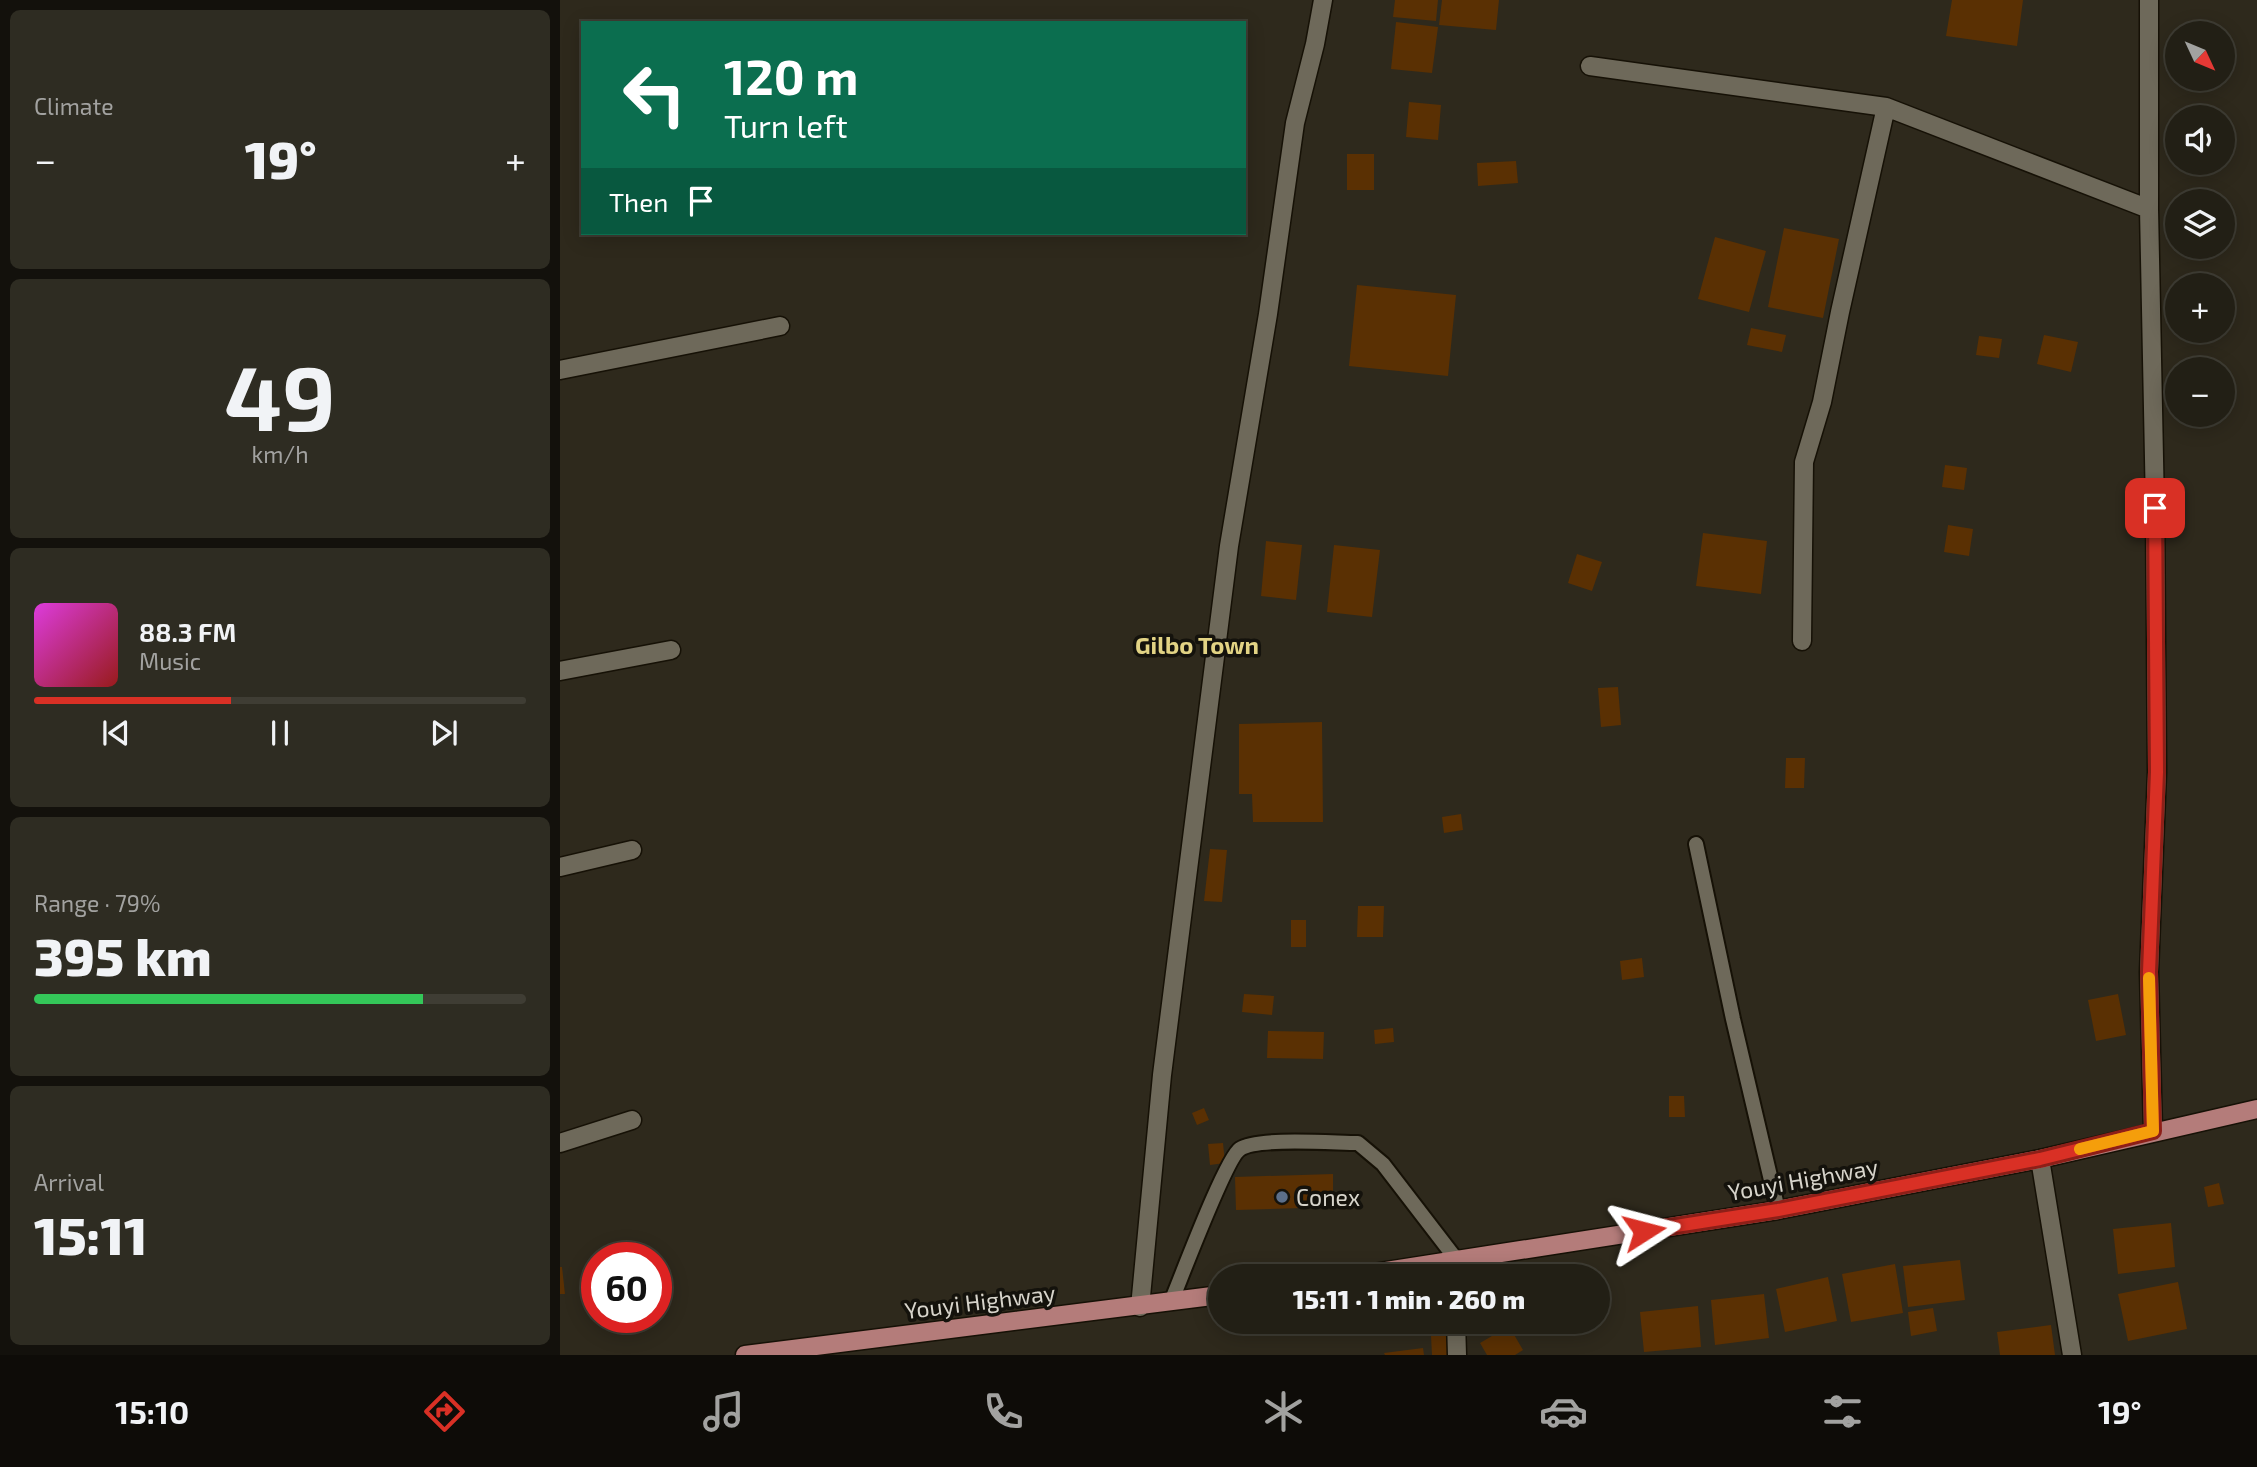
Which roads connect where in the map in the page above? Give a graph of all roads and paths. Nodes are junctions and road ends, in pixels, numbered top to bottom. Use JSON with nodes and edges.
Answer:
{"nodes":[{"id":1,"x":1323,"y":0,"type":"edge"},
{"id":2,"x":2149,"y":0,"type":"edge"},
{"id":3,"x":1590,"y":66,"type":"dead end"},
{"id":4,"x":1886,"y":107,"type":"junction"},
{"id":5,"x":2150,"y":209,"type":"junction"},
{"id":6,"x":780,"y":326,"type":"dead end"},
{"id":7,"x":560,"y":370,"type":"edge"},
{"id":8,"x":1802,"y":641,"type":"dead end"},
{"id":9,"x":671,"y":650,"type":"dead end"},
{"id":10,"x":560,"y":671,"type":"edge"},
{"id":11,"x":1696,"y":844,"type":"dead end"},
{"id":12,"x":632,"y":850,"type":"dead end"},
{"id":13,"x":560,"y":867,"type":"edge"},
{"id":14,"x":2257,"y":1109,"type":"edge"},
{"id":15,"x":632,"y":1120,"type":"dead end"},
{"id":16,"x":2153,"y":1131,"type":"junction"},
{"id":17,"x":560,"y":1143,"type":"edge"},
{"id":18,"x":2040,"y":1159,"type":"junction"},
{"id":19,"x":1778,"y":1210,"type":"junction"},
{"id":20,"x":1453,"y":1264,"type":"edge"},
{"id":21,"x":1478,"y":1264,"type":"edge"},
{"id":22,"x":1208,"y":1297,"type":"edge"},
{"id":23,"x":1171,"y":1302,"type":"junction"},
{"id":24,"x":1140,"y":1307,"type":"junction"},
{"id":25,"x":1456,"y":1334,"type":"edge"},
{"id":26,"x":830,"y":1349,"type":"edge"},
{"id":27,"x":746,"y":1355,"type":"edge"},
{"id":28,"x":1457,"y":1355,"type":"edge"},
{"id":29,"x":2072,"y":1355,"type":"edge"}],
"edges":[{"from":1,"to":24,"type":"street"},
{"from":2,"to":5,"type":"street"},
{"from":3,"to":4,"type":"street"},
{"from":4,"to":5,"type":"street"},
{"from":4,"to":8,"type":"street"},
{"from":5,"to":16,"type":"street"},
{"from":6,"to":7,"type":"street"},
{"from":9,"to":10,"type":"street"},
{"from":11,"to":19,"type":"lane"},
{"from":12,"to":13,"type":"street"},
{"from":14,"to":16,"type":"main road","name":"Youyi Highway"},
{"from":15,"to":17,"type":"street"},
{"from":16,"to":18,"type":"main road","name":"Youyi Highway"},
{"from":18,"to":19,"type":"main road","name":"Youyi Highway"},
{"from":18,"to":29,"type":"street"},
{"from":19,"to":21,"type":"main road","name":"Youyi Highway"},
{"from":20,"to":23,"type":"lane"},
{"from":22,"to":23,"type":"main road","name":"Youyi Highway"},
{"from":23,"to":24,"type":"main road","name":"Youyi Highway"},
{"from":24,"to":26,"type":"main road","name":"Youyi Highway"},
{"from":25,"to":28,"type":"street"},
{"from":26,"to":27,"type":"main road","name":"Youyi Highway"}]}
